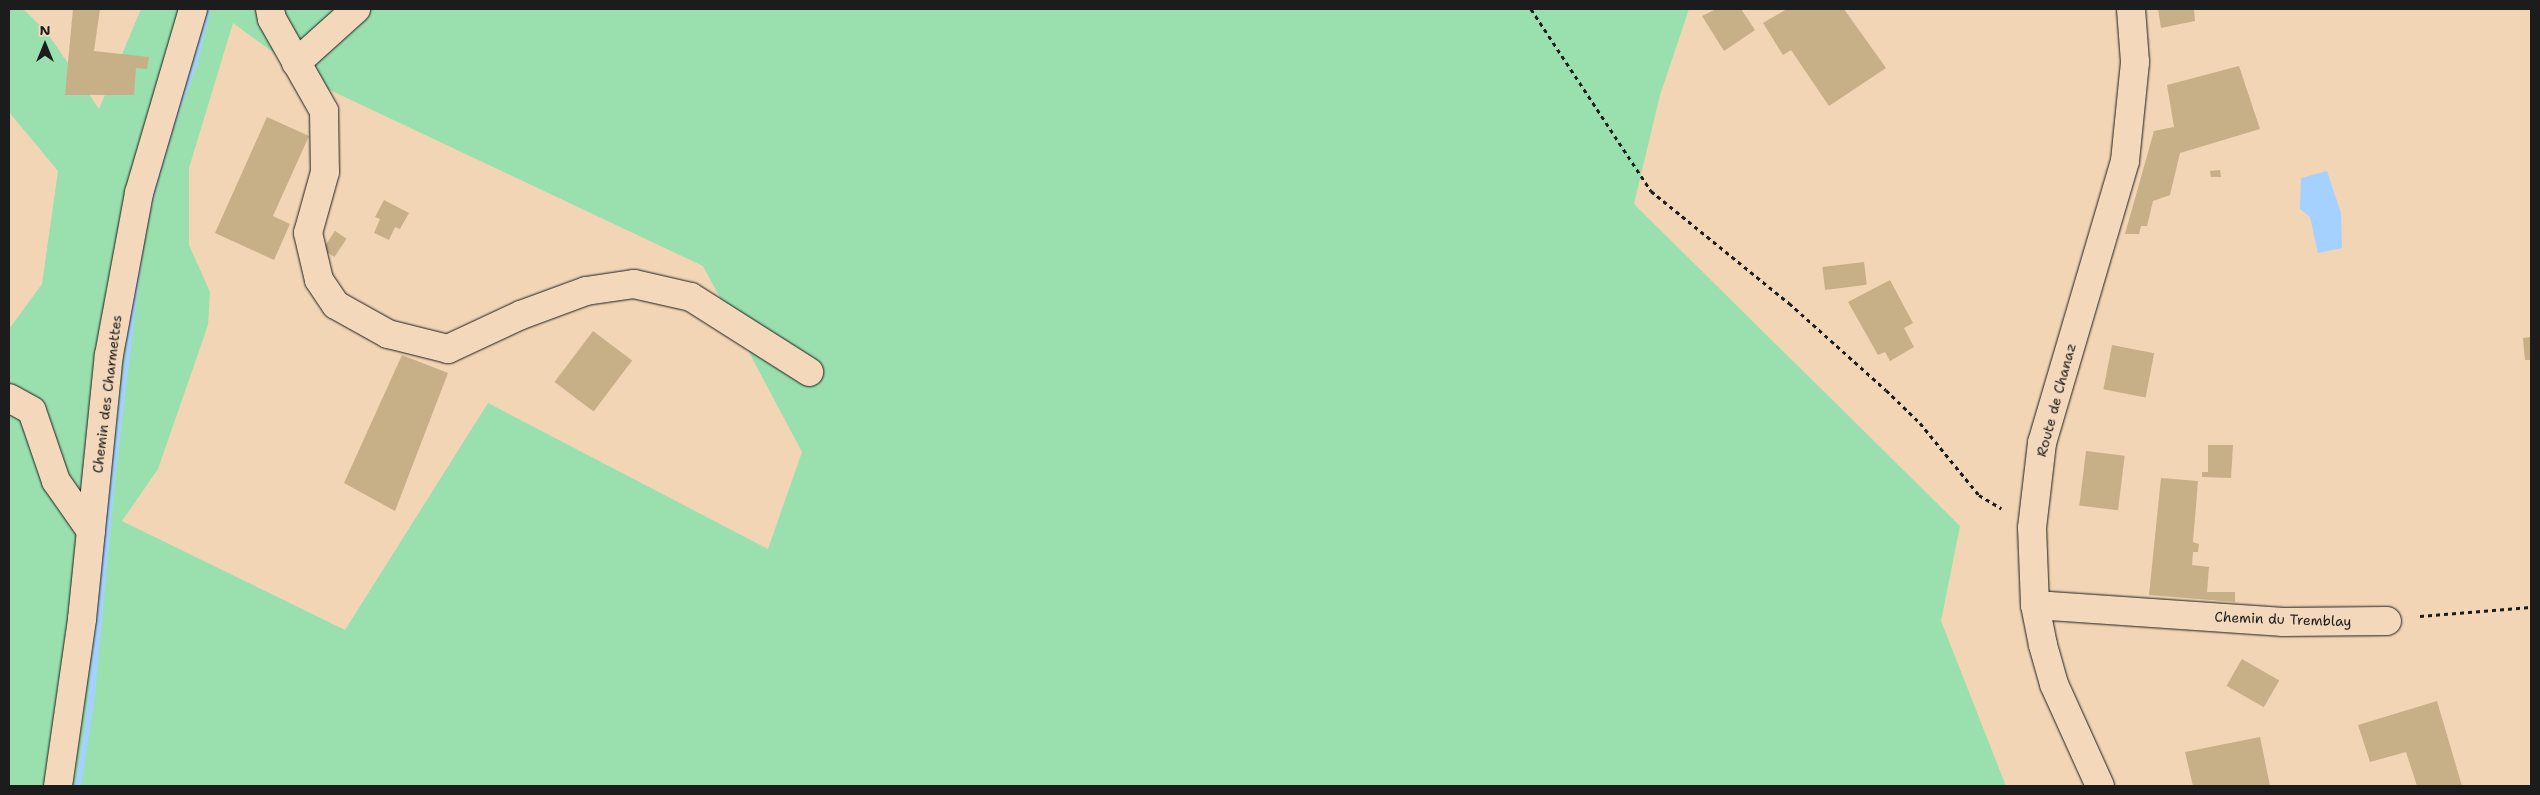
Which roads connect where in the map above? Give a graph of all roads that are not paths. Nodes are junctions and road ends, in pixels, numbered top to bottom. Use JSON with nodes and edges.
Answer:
{"nodes":[{"id":1,"x":193,"y":9,"type":"edge"},
{"id":2,"x":270,"y":9,"type":"edge"},
{"id":3,"x":356,"y":9,"type":"edge"},
{"id":4,"x":2131,"y":9,"type":"edge"},
{"id":5,"x":296,"y":63,"type":"junction"},
{"id":6,"x":809,"y":372,"type":"dead end"},
{"id":7,"x":9,"y":398,"type":"edge"},
{"id":8,"x":91,"y":530,"type":"junction"},
{"id":9,"x":2035,"y":606,"type":"junction"},
{"id":10,"x":2387,"y":621,"type":"road end"},
{"id":11,"x":58,"y":786,"type":"edge"},
{"id":12,"x":2100,"y":786,"type":"edge"}],
"edges":[{"from":1,"to":8,"type":"street","name":"Chemin des Charmettes"},
{"from":2,"to":5,"type":"street"},
{"from":3,"to":5,"type":"street"},
{"from":4,"to":9,"type":"street","name":"Route de Chanaz"},
{"from":5,"to":6,"type":"street"},
{"from":7,"to":8,"type":"street"},
{"from":8,"to":11,"type":"street","name":"Chemin des Charmettes"},
{"from":9,"to":10,"type":"street","name":"Chemin du Tremblay"},
{"from":9,"to":12,"type":"street","name":"Route de Chanaz"}]}
